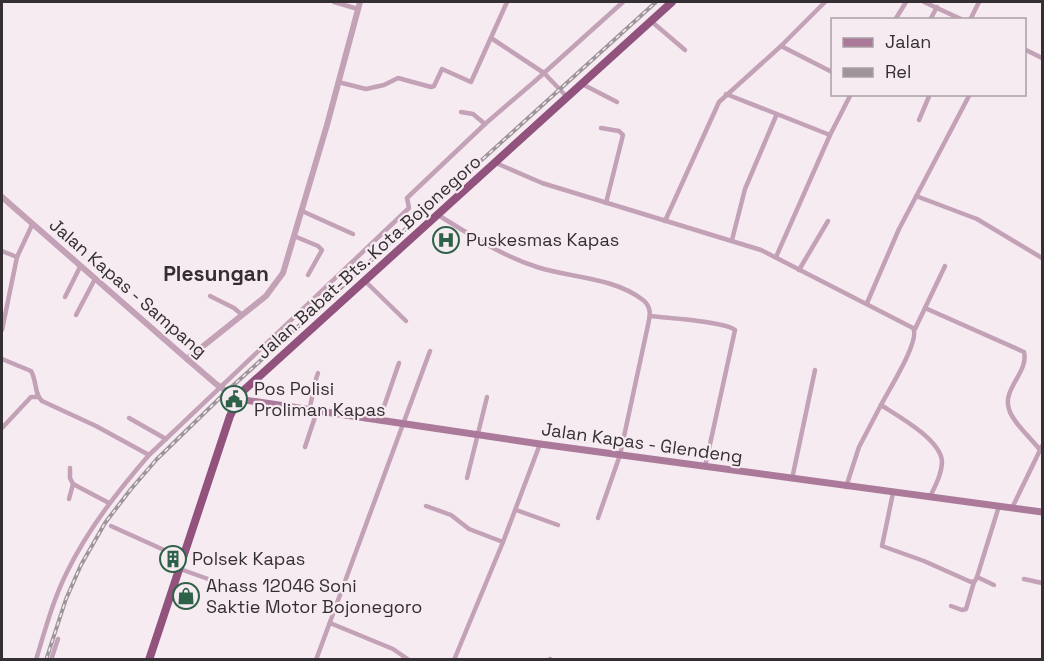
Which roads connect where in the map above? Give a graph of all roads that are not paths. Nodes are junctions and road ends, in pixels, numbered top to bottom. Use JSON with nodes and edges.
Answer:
{"nodes":[{"id":1,"x":334,"y":2,"type":"edge"},
{"id":2,"x":360,"y":2,"type":"edge"},
{"id":3,"x":507,"y":2,"type":"edge"},
{"id":4,"x":622,"y":2,"type":"edge"},
{"id":5,"x":672,"y":2,"type":"edge"},
{"id":6,"x":825,"y":2,"type":"edge"},
{"id":7,"x":906,"y":2,"type":"edge"},
{"id":8,"x":924,"y":2,"type":"edge"},
{"id":9,"x":979,"y":2,"type":"edge"},
{"id":10,"x":937,"y":8,"type":"junction"},
{"id":11,"x":358,"y":9,"type":"junction"},
{"id":12,"x":896,"y":18,"type":"edge"},
{"id":13,"x":931,"y":18,"type":"edge"},
{"id":14,"x":959,"y":18,"type":"edge"},
{"id":15,"x":971,"y":18,"type":"edge"},
{"id":16,"x":651,"y":21,"type":"junction"},
{"id":17,"x":491,"y":38,"type":"junction"},
{"id":18,"x":781,"y":46,"type":"junction"},
{"id":19,"x":685,"y":50,"type":"dead end"},
{"id":20,"x":1026,"y":50,"type":"edge"},
{"id":21,"x":1042,"y":58,"type":"edge"},
{"id":22,"x":831,"y":71,"type":"edge"},
{"id":23,"x":544,"y":73,"type":"junction"},
{"id":24,"x":338,"y":82,"type":"junction"},
{"id":25,"x":582,"y":84,"type":"junction"},
{"id":26,"x":726,"y":94,"type":"junction"},
{"id":27,"x":850,"y":96,"type":"edge"},
{"id":28,"x":929,"y":96,"type":"edge"},
{"id":29,"x":969,"y":96,"type":"edge"},
{"id":30,"x":567,"y":97,"type":"junction"},
{"id":31,"x":616,"y":102,"type":"dead end"},
{"id":32,"x":461,"y":112,"type":"dead end"},
{"id":33,"x":776,"y":116,"type":"junction"},
{"id":34,"x":918,"y":120,"type":"dead end"},
{"id":35,"x":485,"y":124,"type":"junction"},
{"id":36,"x":601,"y":128,"type":"dead end"},
{"id":37,"x":830,"y":135,"type":"junction"},
{"id":38,"x":496,"y":163,"type":"junction"},
{"id":39,"x":916,"y":196,"type":"junction"},
{"id":40,"x":2,"y":197,"type":"edge"},
{"id":41,"x":606,"y":203,"type":"junction"},
{"id":42,"x":302,"y":211,"type":"junction"},
{"id":43,"x":438,"y":215,"type":"junction"},
{"id":44,"x":665,"y":221,"type":"junction"},
{"id":45,"x":828,"y":221,"type":"dead end"},
{"id":46,"x":32,"y":225,"type":"junction"},
{"id":47,"x":353,"y":234,"type":"dead end"},
{"id":48,"x":294,"y":236,"type":"junction"},
{"id":49,"x":732,"y":240,"type":"junction"},
{"id":50,"x":2,"y":251,"type":"edge"},
{"id":51,"x":17,"y":257,"type":"junction"},
{"id":52,"x":776,"y":257,"type":"junction"},
{"id":53,"x":1042,"y":258,"type":"edge"},
{"id":54,"x":945,"y":266,"type":"dead end"},
{"id":55,"x":80,"y":267,"type":"junction"},
{"id":56,"x":799,"y":270,"type":"junction"},
{"id":57,"x":308,"y":275,"type":"dead end"},
{"id":58,"x":95,"y":279,"type":"junction"},
{"id":59,"x":366,"y":282,"type":"junction"},
{"id":60,"x":210,"y":296,"type":"dead end"},
{"id":61,"x":64,"y":297,"type":"dead end"},
{"id":62,"x":867,"y":303,"type":"junction"},
{"id":63,"x":925,"y":308,"type":"junction"},
{"id":64,"x":241,"y":314,"type":"junction"},
{"id":65,"x":76,"y":315,"type":"dead end"},
{"id":66,"x":650,"y":316,"type":"junction"},
{"id":67,"x":406,"y":321,"type":"dead end"},
{"id":68,"x":915,"y":329,"type":"junction"},
{"id":69,"x":2,"y":330,"type":"edge"},
{"id":70,"x":430,"y":351,"type":"dead end"},
{"id":71,"x":2,"y":359,"type":"edge"},
{"id":72,"x":187,"y":359,"type":"junction"},
{"id":73,"x":399,"y":363,"type":"dead end"},
{"id":74,"x":815,"y":370,"type":"dead end"},
{"id":75,"x":318,"y":373,"type":"dead end"},
{"id":76,"x":220,"y":387,"type":"junction"},
{"id":77,"x":38,"y":397,"type":"junction"},
{"id":78,"x":487,"y":397,"type":"dead end"},
{"id":79,"x":238,"y":399,"type":"junction"},
{"id":80,"x":881,"y":405,"type":"junction"},
{"id":81,"x":313,"y":411,"type":"junction"},
{"id":82,"x":3,"y":416,"type":"dead end"},
{"id":83,"x":129,"y":418,"type":"dead end"},
{"id":84,"x":8,"y":420,"type":"junction"},
{"id":85,"x":379,"y":421,"type":"junction"},
{"id":86,"x":402,"y":424,"type":"junction"},
{"id":87,"x":2,"y":428,"type":"edge"},
{"id":88,"x":477,"y":435,"type":"junction"},
{"id":89,"x":166,"y":439,"type":"junction"},
{"id":90,"x":540,"y":444,"type":"junction"},
{"id":91,"x":305,"y":447,"type":"dead end"},
{"id":92,"x":1041,"y":451,"type":"edge"},
{"id":93,"x":149,"y":455,"type":"junction"},
{"id":94,"x":620,"y":455,"type":"junction"},
{"id":95,"x":705,"y":467,"type":"junction"},
{"id":96,"x":70,"y":468,"type":"dead end"},
{"id":97,"x":466,"y":478,"type":"dead end"},
{"id":98,"x":792,"y":479,"type":"junction"},
{"id":99,"x":73,"y":484,"type":"junction"},
{"id":100,"x":846,"y":487,"type":"junction"},
{"id":101,"x":893,"y":493,"type":"junction"},
{"id":102,"x":930,"y":497,"type":"junction"},
{"id":103,"x":69,"y":499,"type":"dead end"},
{"id":104,"x":109,"y":503,"type":"junction"},
{"id":105,"x":426,"y":506,"type":"dead end"},
{"id":106,"x":999,"y":506,"type":"junction"},
{"id":107,"x":1012,"y":508,"type":"junction"},
{"id":108,"x":516,"y":510,"type":"junction"},
{"id":109,"x":1042,"y":512,"type":"edge"},
{"id":110,"x":598,"y":518,"type":"dead end"},
{"id":111,"x":558,"y":525,"type":"dead end"},
{"id":112,"x":111,"y":526,"type":"dead end"},
{"id":113,"x":503,"y":542,"type":"junction"},
{"id":114,"x":184,"y":559,"type":"junction"},
{"id":115,"x":180,"y":569,"type":"junction"},
{"id":116,"x":1024,"y":579,"type":"dead end"},
{"id":117,"x":211,"y":580,"type":"dead end"},
{"id":118,"x":976,"y":580,"type":"junction"},
{"id":119,"x":1042,"y":583,"type":"edge"},
{"id":120,"x":994,"y":585,"type":"dead end"},
{"id":121,"x":951,"y":606,"type":"dead end"},
{"id":122,"x":330,"y":623,"type":"junction"},
{"id":123,"x":58,"y":639,"type":"dead end"},
{"id":124,"x":36,"y":660,"type":"edge"},
{"id":125,"x":51,"y":660,"type":"edge"},
{"id":126,"x":149,"y":660,"type":"edge"},
{"id":127,"x":316,"y":660,"type":"edge"},
{"id":128,"x":409,"y":660,"type":"edge"},
{"id":129,"x":454,"y":660,"type":"edge"}],
"edges":[{"from":1,"to":11,"type":"street"},
{"from":2,"to":11,"type":"street"},
{"from":3,"to":17,"type":"street"},
{"from":4,"to":23,"type":"street"},
{"from":5,"to":16,"type":"highway","name":"Jalan Babat-Bts. Kota Bojonegoro"},
{"from":6,"to":18,"type":"street"},
{"from":7,"to":12,"type":"street"},
{"from":8,"to":10,"type":"street"},
{"from":9,"to":15,"type":"street"},
{"from":10,"to":13,"type":"street"},
{"from":10,"to":14,"type":"street"},
{"from":11,"to":24,"type":"street"},
{"from":16,"to":19,"type":"street"},
{"from":16,"to":25,"type":"highway","name":"Jalan Babat-Bts. Kota Bojonegoro"},
{"from":17,"to":23,"type":"street"},
{"from":17,"to":24,"type":"street"},
{"from":18,"to":22,"type":"street"},
{"from":18,"to":26,"type":"street"},
{"from":20,"to":21,"type":"street"},
{"from":23,"to":30,"type":"street"},
{"from":23,"to":35,"type":"street"},
{"from":24,"to":42,"type":"street"},
{"from":25,"to":30,"type":"highway","name":"Jalan Babat-Bts. Kota Bojonegoro"},
{"from":25,"to":31,"type":"street"},
{"from":26,"to":33,"type":"street"},
{"from":26,"to":44,"type":"street"},
{"from":27,"to":37,"type":"street"},
{"from":28,"to":34,"type":"street"},
{"from":29,"to":39,"type":"street"},
{"from":30,"to":38,"type":"highway","name":"Jalan Babat-Bts. Kota Bojonegoro"},
{"from":32,"to":35,"type":"street"},
{"from":33,"to":37,"type":"street"},
{"from":33,"to":49,"type":"street"},
{"from":35,"to":76,"type":"street"},
{"from":36,"to":41,"type":"street"},
{"from":37,"to":52,"type":"street"},
{"from":38,"to":41,"type":"street"},
{"from":38,"to":43,"type":"highway","name":"Jalan Babat-Bts. Kota Bojonegoro"},
{"from":39,"to":53,"type":"street"},
{"from":39,"to":62,"type":"street"},
{"from":40,"to":46,"type":"street","name":"Jalan Kapas - Sampang"},
{"from":41,"to":44,"type":"street"},
{"from":42,"to":47,"type":"street"},
{"from":42,"to":48,"type":"street"},
{"from":43,"to":59,"type":"highway","name":"Jalan Babat-Bts. Kota Bojonegoro"},
{"from":43,"to":66,"type":"street"},
{"from":44,"to":49,"type":"street"},
{"from":45,"to":56,"type":"street"},
{"from":46,"to":51,"type":"street"},
{"from":46,"to":55,"type":"street","name":"Jalan Kapas - Sampang"},
{"from":48,"to":57,"type":"street"},
{"from":48,"to":64,"type":"street"},
{"from":49,"to":52,"type":"street"},
{"from":50,"to":51,"type":"street"},
{"from":51,"to":69,"type":"street"},
{"from":52,"to":56,"type":"street"},
{"from":54,"to":63,"type":"street"},
{"from":55,"to":58,"type":"street","name":"Jalan Kapas - Sampang"},
{"from":55,"to":61,"type":"street"},
{"from":56,"to":62,"type":"street"},
{"from":58,"to":65,"type":"street"},
{"from":58,"to":72,"type":"street","name":"Jalan Kapas - Sampang"},
{"from":59,"to":67,"type":"street"},
{"from":59,"to":79,"type":"highway","name":"Jalan Babat-Bts. Kota Bojonegoro"},
{"from":60,"to":64,"type":"street"},
{"from":62,"to":68,"type":"street"},
{"from":63,"to":68,"type":"street"},
{"from":63,"to":92,"type":"street"},
{"from":64,"to":72,"type":"street"},
{"from":66,"to":94,"type":"street"},
{"from":66,"to":95,"type":"street"},
{"from":68,"to":80,"type":"street"},
{"from":70,"to":86,"type":"street"},
{"from":71,"to":77,"type":"street"},
{"from":72,"to":76,"type":"street","name":"Jalan Kapas - Sampang"},
{"from":73,"to":85,"type":"street"},
{"from":74,"to":98,"type":"street"},
{"from":75,"to":81,"type":"street"},
{"from":76,"to":79,"type":"street","name":"Jalan Kapas - Sampang"},
{"from":76,"to":89,"type":"street"},
{"from":77,"to":84,"type":"street"},
{"from":77,"to":93,"type":"street"},
{"from":78,"to":88,"type":"street"},
{"from":79,"to":81,"type":"main road","name":"Jalan Kapas - Glendeng"},
{"from":79,"to":114,"type":"highway","name":"Jalan Babat-Bts. Kota Bojonegoro"},
{"from":80,"to":100,"type":"street"},
{"from":80,"to":102,"type":"street"},
{"from":81,"to":85,"type":"main road","name":"Jalan Kapas - Glendeng"},
{"from":81,"to":91,"type":"street"},
{"from":82,"to":84,"type":"street"},
{"from":83,"to":89,"type":"street"},
{"from":84,"to":87,"type":"street"},
{"from":85,"to":86,"type":"main road","name":"Jalan Kapas - Glendeng"},
{"from":86,"to":88,"type":"main road","name":"Jalan Kapas - Glendeng"},
{"from":86,"to":122,"type":"street"},
{"from":88,"to":90,"type":"main road","name":"Jalan Kapas - Glendeng"},
{"from":88,"to":97,"type":"street"},
{"from":89,"to":93,"type":"street"},
{"from":90,"to":94,"type":"main road","name":"Jalan Kapas - Glendeng"},
{"from":90,"to":108,"type":"street"},
{"from":92,"to":107,"type":"street"},
{"from":93,"to":104,"type":"street"},
{"from":94,"to":95,"type":"main road","name":"Jalan Kapas - Glendeng"},
{"from":94,"to":110,"type":"street"},
{"from":95,"to":98,"type":"main road","name":"Jalan Kapas - Glendeng"},
{"from":96,"to":99,"type":"street"},
{"from":98,"to":100,"type":"main road","name":"Jalan Kapas - Glendeng"},
{"from":99,"to":103,"type":"street"},
{"from":99,"to":104,"type":"street"},
{"from":100,"to":101,"type":"main road","name":"Jalan Kapas - Glendeng"},
{"from":101,"to":102,"type":"main road","name":"Jalan Kapas - Glendeng"},
{"from":101,"to":118,"type":"street"},
{"from":102,"to":106,"type":"main road","name":"Jalan Kapas - Glendeng"},
{"from":104,"to":124,"type":"street"},
{"from":105,"to":113,"type":"street"},
{"from":106,"to":107,"type":"main road","name":"Jalan Kapas - Glendeng"},
{"from":106,"to":118,"type":"street"},
{"from":107,"to":109,"type":"main road","name":"Jalan Kapas - Glendeng"},
{"from":108,"to":111,"type":"street"},
{"from":108,"to":113,"type":"street"},
{"from":112,"to":114,"type":"street"},
{"from":113,"to":129,"type":"street"},
{"from":114,"to":115,"type":"highway","name":"Jalan Babat-Bts. Kota Bojonegoro"},
{"from":115,"to":117,"type":"street"},
{"from":115,"to":126,"type":"highway","name":"Jalan Babat-Bts. Kota Bojonegoro"},
{"from":116,"to":119,"type":"street"},
{"from":118,"to":120,"type":"street"},
{"from":118,"to":121,"type":"street"},
{"from":122,"to":127,"type":"street"},
{"from":122,"to":128,"type":"street"},
{"from":123,"to":125,"type":"street"}]}
